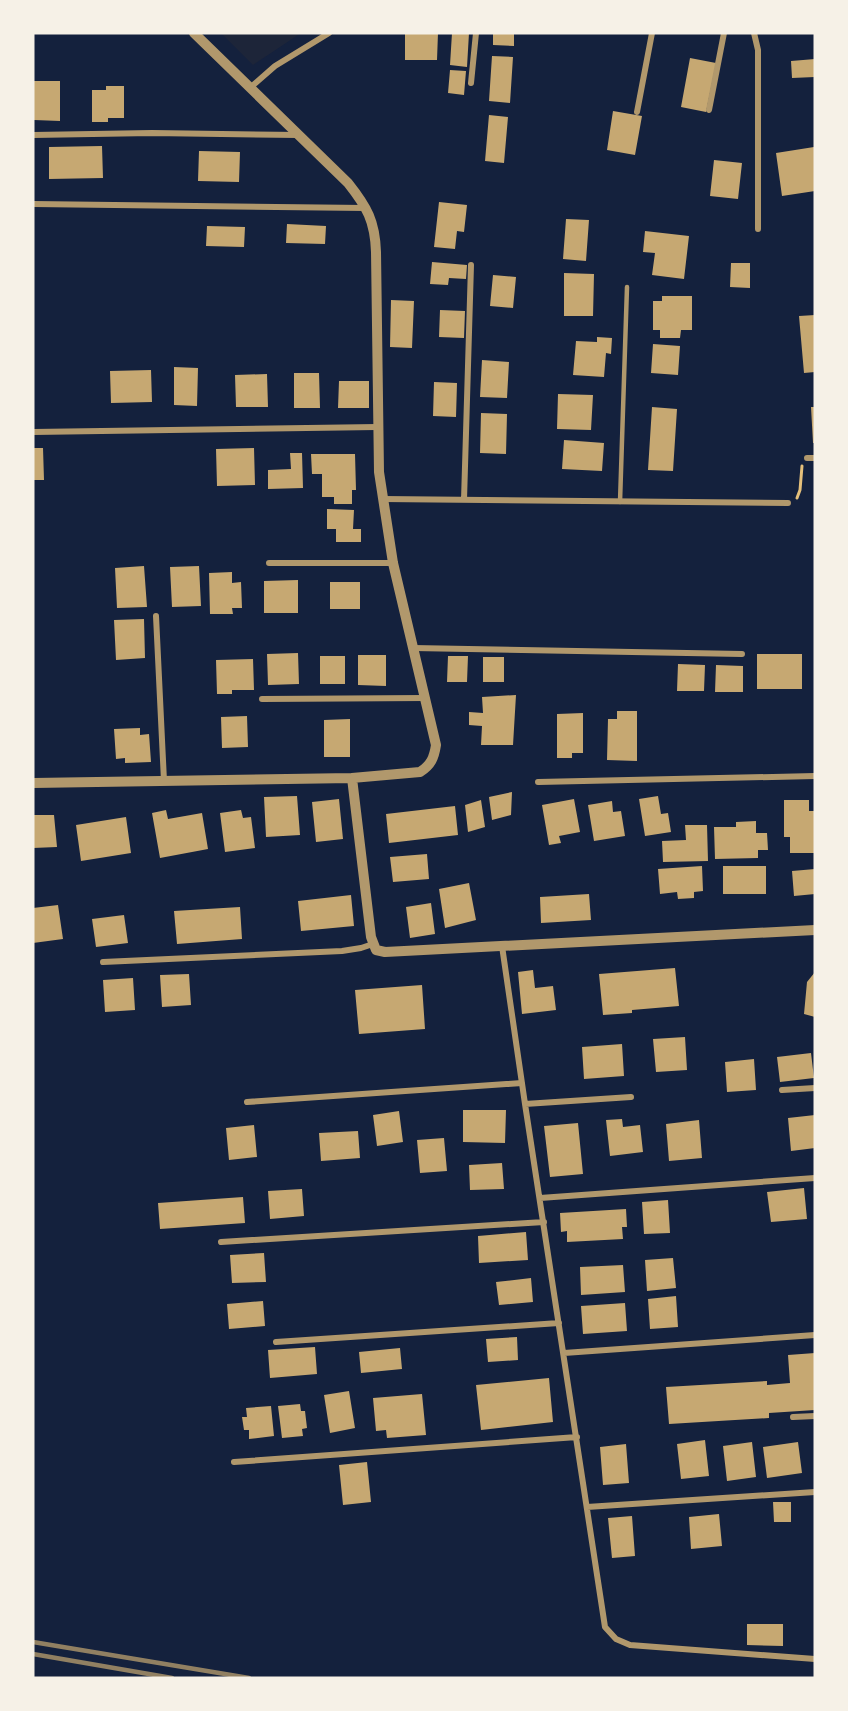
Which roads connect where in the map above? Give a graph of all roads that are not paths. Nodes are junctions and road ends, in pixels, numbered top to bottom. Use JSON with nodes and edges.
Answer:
{"nodes":[{"id":1,"x":194,"y":33,"type":"edge"},
{"id":2,"x":329,"y":33,"type":"edge"},
{"id":3,"x":476,"y":33,"type":"edge"},
{"id":4,"x":652,"y":33,"type":"edge"},
{"id":5,"x":724,"y":33,"type":"edge"},
{"id":6,"x":754,"y":33,"type":"edge"},
{"id":7,"x":471,"y":83,"type":"dead end"},
{"id":8,"x":251,"y":87,"type":"junction"},
{"id":9,"x":709,"y":110,"type":"dead end"},
{"id":10,"x":637,"y":112,"type":"dead end"},
{"id":11,"x":33,"y":135,"type":"edge"},
{"id":12,"x":300,"y":135,"type":"junction"},
{"id":13,"x":33,"y":204,"type":"edge"},
{"id":14,"x":367,"y":208,"type":"junction"},
{"id":15,"x":758,"y":229,"type":"dead end"},
{"id":16,"x":471,"y":265,"type":"dead end"},
{"id":17,"x":627,"y":287,"type":"dead end"},
{"id":18,"x":377,"y":427,"type":"junction"},
{"id":19,"x":33,"y":432,"type":"edge"},
{"id":20,"x":807,"y":458,"type":"road end"},
{"id":21,"x":815,"y":458,"type":"edge"},
{"id":22,"x":382,"y":499,"type":"junction"},
{"id":23,"x":464,"y":500,"type":"junction"},
{"id":24,"x":621,"y":502,"type":"junction"},
{"id":25,"x":788,"y":503,"type":"road end"},
{"id":26,"x":270,"y":563,"type":"dead end"},
{"id":27,"x":393,"y":563,"type":"junction"},
{"id":28,"x":156,"y":616,"type":"dead end"},
{"id":29,"x":413,"y":648,"type":"junction"},
{"id":30,"x":742,"y":654,"type":"dead end"},
{"id":31,"x":425,"y":698,"type":"junction"},
{"id":32,"x":262,"y":699,"type":"dead end"},
{"id":33,"x":815,"y":776,"type":"edge"},
{"id":34,"x":352,"y":778,"type":"junction"},
{"id":35,"x":164,"y":782,"type":"junction"},
{"id":36,"x":538,"y":782,"type":"dead end"},
{"id":37,"x":33,"y":783,"type":"edge"},
{"id":38,"x":815,"y":930,"type":"edge"},
{"id":39,"x":373,"y":944,"type":"junction"},
{"id":40,"x":502,"y":945,"type":"junction"},
{"id":41,"x":103,"y":962,"type":"dead end"},
{"id":42,"x":522,"y":1083,"type":"junction"},
{"id":43,"x":815,"y":1088,"type":"edge"},
{"id":44,"x":782,"y":1090,"type":"dead end"},
{"id":45,"x":630,"y":1096,"type":"dead end"},
{"id":46,"x":247,"y":1102,"type":"dead end"},
{"id":47,"x":525,"y":1104,"type":"junction"},
{"id":48,"x":815,"y":1178,"type":"edge"},
{"id":49,"x":540,"y":1198,"type":"junction"},
{"id":50,"x":544,"y":1222,"type":"junction"},
{"id":51,"x":221,"y":1242,"type":"dead end"},
{"id":52,"x":559,"y":1323,"type":"junction"},
{"id":53,"x":815,"y":1335,"type":"edge"},
{"id":54,"x":276,"y":1342,"type":"dead end"},
{"id":55,"x":564,"y":1353,"type":"junction"},
{"id":56,"x":815,"y":1416,"type":"edge"},
{"id":57,"x":793,"y":1417,"type":"dead end"},
{"id":58,"x":577,"y":1437,"type":"junction"},
{"id":59,"x":234,"y":1462,"type":"dead end"},
{"id":60,"x":815,"y":1492,"type":"edge"},
{"id":61,"x":587,"y":1507,"type":"junction"},
{"id":62,"x":815,"y":1659,"type":"edge"}],
"edges":[{"from":1,"to":8,"type":"street"},
{"from":2,"to":8,"type":"street"},
{"from":3,"to":7,"type":"street"},
{"from":4,"to":10,"type":"street"},
{"from":5,"to":9,"type":"street"},
{"from":6,"to":15,"type":"street"},
{"from":8,"to":12,"type":"street"},
{"from":11,"to":12,"type":"street"},
{"from":12,"to":14,"type":"street"},
{"from":13,"to":14,"type":"street"},
{"from":14,"to":18,"type":"street"},
{"from":16,"to":23,"type":"street"},
{"from":17,"to":24,"type":"lane"},
{"from":18,"to":19,"type":"street"},
{"from":18,"to":22,"type":"street"},
{"from":20,"to":21,"type":"street"},
{"from":22,"to":23,"type":"street"},
{"from":22,"to":27,"type":"street"},
{"from":23,"to":24,"type":"street"},
{"from":24,"to":25,"type":"street"},
{"from":26,"to":27,"type":"street"},
{"from":27,"to":29,"type":"street"},
{"from":28,"to":35,"type":"street"},
{"from":29,"to":30,"type":"street"},
{"from":29,"to":31,"type":"street"},
{"from":31,"to":32,"type":"street"},
{"from":31,"to":34,"type":"street"},
{"from":33,"to":36,"type":"street"},
{"from":34,"to":35,"type":"street"},
{"from":34,"to":39,"type":"street"},
{"from":35,"to":37,"type":"street"},
{"from":38,"to":40,"type":"street"},
{"from":39,"to":40,"type":"street"},
{"from":39,"to":41,"type":"street"},
{"from":40,"to":42,"type":"street"},
{"from":42,"to":46,"type":"street"},
{"from":42,"to":47,"type":"street"},
{"from":43,"to":44,"type":"street"},
{"from":45,"to":47,"type":"street"},
{"from":47,"to":49,"type":"street"},
{"from":48,"to":49,"type":"street"},
{"from":49,"to":50,"type":"street"},
{"from":50,"to":51,"type":"street"},
{"from":50,"to":52,"type":"street"},
{"from":52,"to":54,"type":"street"},
{"from":52,"to":55,"type":"street"},
{"from":53,"to":55,"type":"street"},
{"from":55,"to":58,"type":"street"},
{"from":56,"to":57,"type":"street"},
{"from":58,"to":59,"type":"street"},
{"from":58,"to":61,"type":"street"},
{"from":60,"to":61,"type":"street"},
{"from":61,"to":62,"type":"street"}]}
